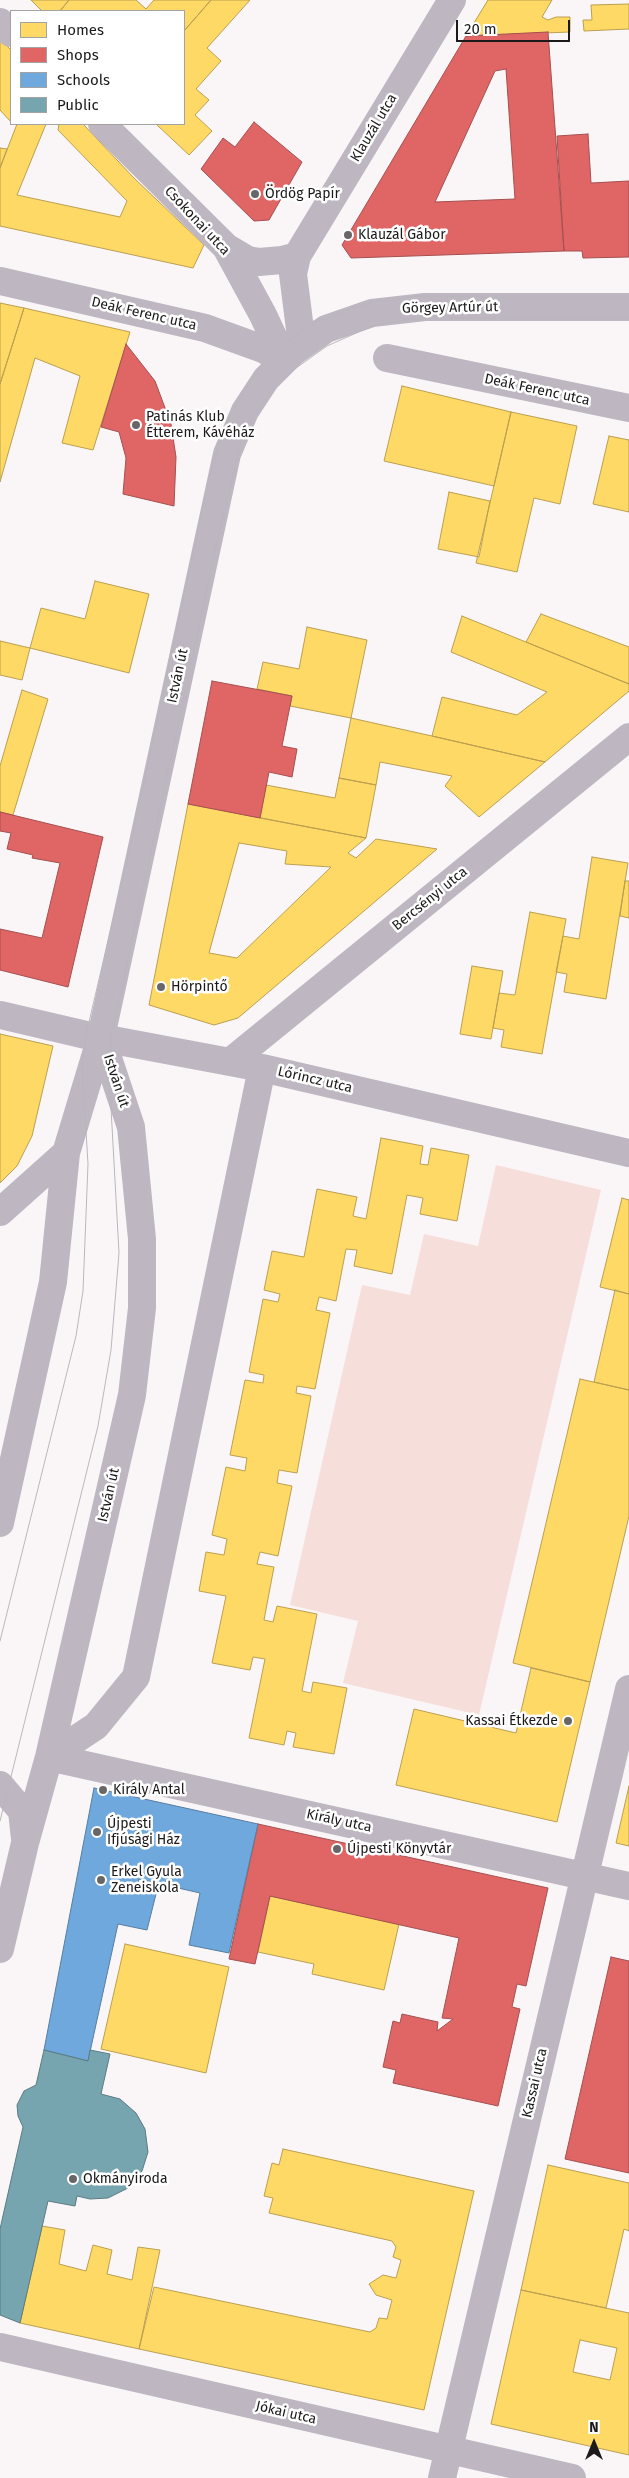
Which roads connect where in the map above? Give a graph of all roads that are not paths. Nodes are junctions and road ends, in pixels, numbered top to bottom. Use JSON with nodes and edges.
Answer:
{"nodes":[{"id":1,"x":452,"y":0,"type":"edge"},
{"id":2,"x":0,"y":22,"type":"edge"},
{"id":3,"x":10,"y":32,"type":"edge"},
{"id":4,"x":103,"y":125,"type":"edge"},
{"id":5,"x":226,"y":248,"type":"junction"},
{"id":6,"x":297,"y":256,"type":"junction"},
{"id":7,"x":0,"y":281,"type":"edge"},
{"id":8,"x":629,"y":306,"type":"edge"},
{"id":9,"x":293,"y":353,"type":"junction"},
{"id":10,"x":387,"y":358,"type":"dead end"},
{"id":11,"x":629,"y":408,"type":"edge"},
{"id":12,"x":629,"y":737,"type":"edge"},
{"id":13,"x":0,"y":1015,"type":"edge"},
{"id":14,"x":102,"y":1037,"type":"junction"},
{"id":15,"x":231,"y":1061,"type":"junction"},
{"id":16,"x":262,"y":1068,"type":"junction"},
{"id":17,"x":66,"y":1153,"type":"junction"},
{"id":18,"x":629,"y":1153,"type":"edge"},
{"id":19,"x":0,"y":1212,"type":"edge"},
{"id":20,"x":0,"y":1523,"type":"edge"},
{"id":21,"x":629,"y":1689,"type":"edge"},
{"id":22,"x":49,"y":1757,"type":"junction"},
{"id":23,"x":0,"y":1785,"type":"edge"},
{"id":24,"x":25,"y":1843,"type":"junction"},
{"id":25,"x":584,"y":1875,"type":"junction"},
{"id":26,"x":629,"y":1886,"type":"edge"},
{"id":27,"x":0,"y":1949,"type":"edge"},
{"id":28,"x":0,"y":2347,"type":"edge"},
{"id":29,"x":448,"y":2450,"type":"junction"},
{"id":30,"x":442,"y":2478,"type":"edge"},
{"id":31,"x":572,"y":2478,"type":"edge"}],
"edges":[{"from":1,"to":6,"type":"street","name":"Klauzál utca"},
{"from":2,"to":3,"type":"street"},
{"from":4,"to":5,"type":"street","name":"Csokonai utca"},
{"from":5,"to":6,"type":"street"},
{"from":5,"to":9,"type":"street","name":"Csokonai utca"},
{"from":6,"to":9,"type":"street","name":"Klauzál utca"},
{"from":7,"to":9,"type":"street","name":"Deák Ferenc utca"},
{"from":8,"to":9,"type":"street","name":"Görgey Artúr út"},
{"from":9,"to":14,"type":"street","name":"István út"},
{"from":10,"to":11,"type":"street","name":"Deák Ferenc utca"},
{"from":12,"to":15,"type":"street","name":"Bercsényi utca"},
{"from":13,"to":14,"type":"street","name":"Lőrincz utca"},
{"from":14,"to":15,"type":"street","name":"Lőrincz utca"},
{"from":14,"to":17,"type":"street","name":"István út"},
{"from":14,"to":22,"type":"street","name":"István út"},
{"from":15,"to":16,"type":"street","name":"Lőrincz utca"},
{"from":16,"to":18,"type":"street","name":"Lőrincz utca"},
{"from":16,"to":22,"type":"street"},
{"from":17,"to":19,"type":"street"},
{"from":17,"to":20,"type":"street","name":"István út"},
{"from":21,"to":25,"type":"street","name":"Kassai utca"},
{"from":22,"to":24,"type":"street","name":"István út"},
{"from":22,"to":25,"type":"street","name":"Király utca"},
{"from":23,"to":24,"type":"street"},
{"from":24,"to":27,"type":"street","name":"István út"},
{"from":25,"to":26,"type":"street","name":"Király utca"},
{"from":25,"to":29,"type":"street","name":"Kassai utca"},
{"from":28,"to":29,"type":"street","name":"Jókai utca"},
{"from":29,"to":30,"type":"street","name":"Kassai utca"},
{"from":29,"to":31,"type":"street","name":"Jókai utca"}]}
